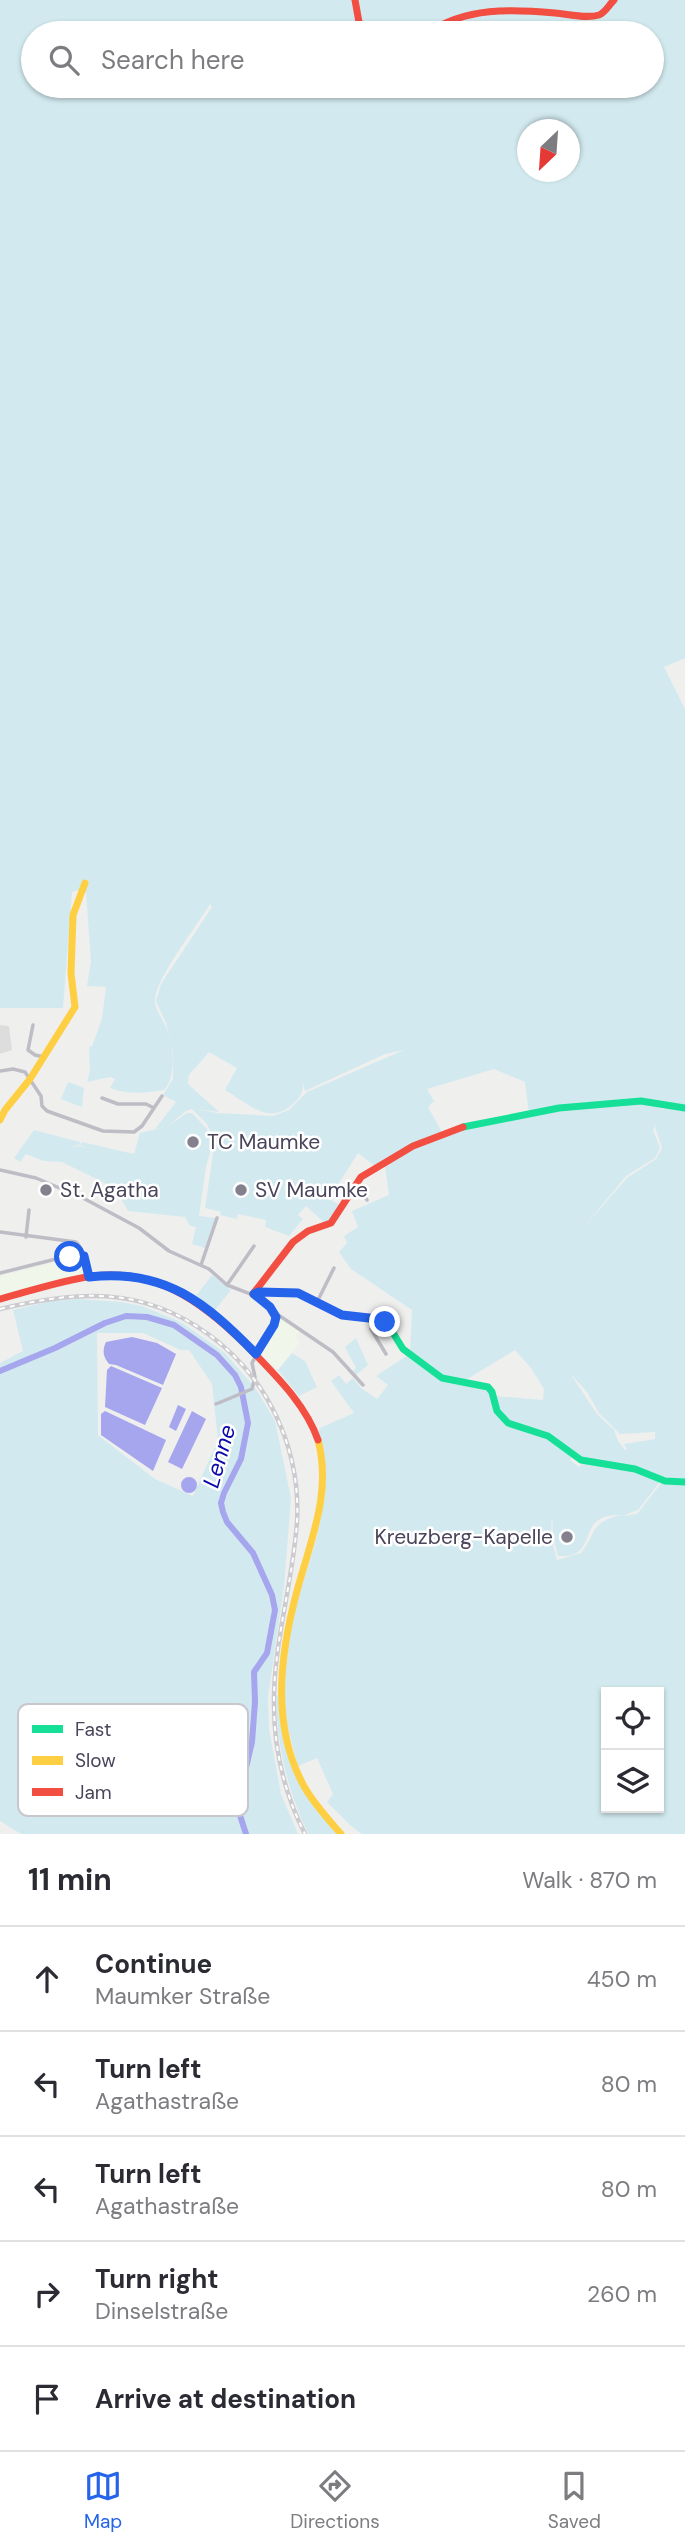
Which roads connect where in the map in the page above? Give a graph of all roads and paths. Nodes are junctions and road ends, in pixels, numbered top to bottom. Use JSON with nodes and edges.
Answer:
{"nodes":[{"id":1,"x":355,"y":0,"type":"edge"},
{"id":2,"x":614,"y":0,"type":"edge"},
{"id":3,"x":359,"y":21,"type":"edge"},
{"id":4,"x":439,"y":21,"type":"edge"},
{"id":5,"x":85,"y":883,"type":"dead end"},
{"id":6,"x":33,"y":1025,"type":"dead end"},
{"id":7,"x":44,"y":1057,"type":"junction"},
{"id":8,"x":0,"y":1071,"type":"edge"},
{"id":9,"x":30,"y":1079,"type":"junction"},
{"id":10,"x":162,"y":1096,"type":"dead end"},
{"id":11,"x":102,"y":1098,"type":"dead end"},
{"id":12,"x":154,"y":1108,"type":"junction"},
{"id":13,"x":685,"y":1108,"type":"edge"},
{"id":14,"x":0,"y":1120,"type":"edge"},
{"id":15,"x":0,"y":1170,"type":"edge"},
{"id":16,"x":357,"y":1182,"type":"junction"},
{"id":17,"x":367,"y":1200,"type":"dead end"},
{"id":18,"x":29,"y":1210,"type":"dead end"},
{"id":19,"x":217,"y":1218,"type":"dead end"},
{"id":20,"x":0,"y":1232,"type":"edge"},
{"id":21,"x":26,"y":1237,"type":"junction"},
{"id":22,"x":254,"y":1246,"type":"dead end"},
{"id":23,"x":84,"y":1256,"type":"junction"},
{"id":24,"x":201,"y":1265,"type":"junction"},
{"id":25,"x":334,"y":1268,"type":"dead end"},
{"id":26,"x":0,"y":1273,"type":"edge"},
{"id":27,"x":89,"y":1277,"type":"junction"},
{"id":28,"x":227,"y":1285,"type":"junction"},
{"id":29,"x":254,"y":1294,"type":"junction"},
{"id":30,"x":0,"y":1299,"type":"edge"},
{"id":31,"x":317,"y":1302,"type":"junction"},
{"id":32,"x":274,"y":1312,"type":"junction"},
{"id":33,"x":378,"y":1319,"type":"junction"},
{"id":34,"x":256,"y":1354,"type":"junction"},
{"id":35,"x":386,"y":1354,"type":"dead end"},
{"id":36,"x":363,"y":1385,"type":"dead end"},
{"id":37,"x":219,"y":1403,"type":"dead end"},
{"id":38,"x":685,"y":1482,"type":"edge"},
{"id":39,"x":341,"y":1834,"type":"edge"}],
"edges":[{"from":1,"to":3,"type":"street"},
{"from":2,"to":4,"type":"street"},
{"from":5,"to":7,"type":"street"},
{"from":6,"to":7,"type":"street"},
{"from":7,"to":9,"type":"street"},
{"from":8,"to":9,"type":"street"},
{"from":9,"to":12,"type":"street"},
{"from":9,"to":14,"type":"street"},
{"from":10,"to":12,"type":"street"},
{"from":11,"to":12,"type":"street"},
{"from":13,"to":16,"type":"street"},
{"from":15,"to":24,"type":"street"},
{"from":16,"to":17,"type":"street"},
{"from":16,"to":29,"type":"street"},
{"from":18,"to":21,"type":"street"},
{"from":19,"to":24,"type":"street"},
{"from":20,"to":21,"type":"street"},
{"from":21,"to":23,"type":"street"},
{"from":22,"to":28,"type":"street"},
{"from":23,"to":26,"type":"street"},
{"from":23,"to":27,"type":"street"},
{"from":24,"to":28,"type":"street"},
{"from":25,"to":31,"type":"street"},
{"from":27,"to":30,"type":"street"},
{"from":27,"to":34,"type":"street"},
{"from":28,"to":29,"type":"street"},
{"from":29,"to":31,"type":"street"},
{"from":29,"to":32,"type":"street"},
{"from":31,"to":33,"type":"street"},
{"from":32,"to":34,"type":"street"},
{"from":32,"to":36,"type":"street"},
{"from":33,"to":35,"type":"street"},
{"from":33,"to":38,"type":"street"},
{"from":34,"to":37,"type":"street"},
{"from":34,"to":39,"type":"street"}]}
